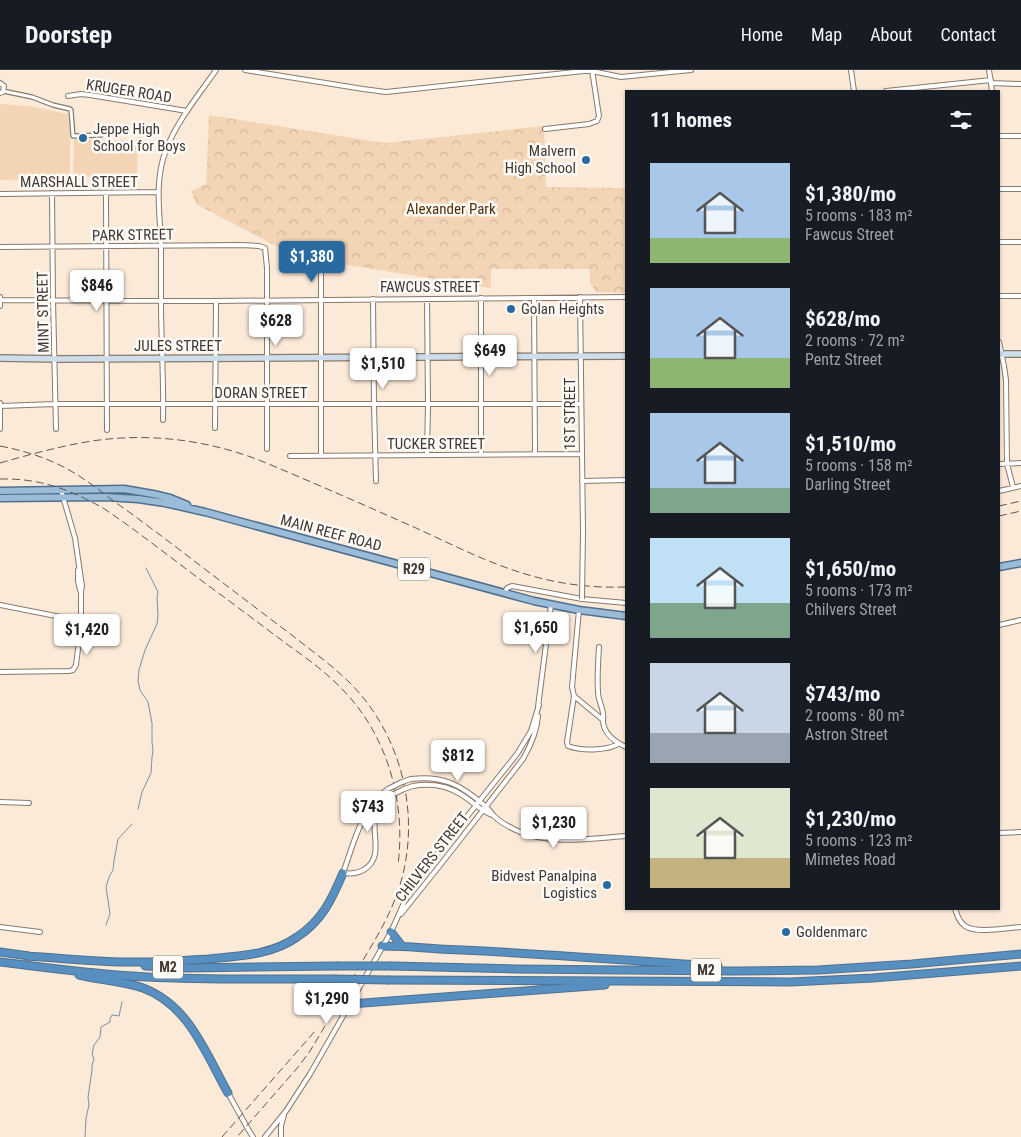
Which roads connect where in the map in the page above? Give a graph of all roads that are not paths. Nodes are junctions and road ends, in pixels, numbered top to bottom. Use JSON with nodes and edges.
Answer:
{"nodes":[{"id":1,"x":216,"y":70,"type":"edge"},
{"id":2,"x":245,"y":70,"type":"edge"},
{"id":3,"x":592,"y":70,"type":"edge"},
{"id":4,"x":691,"y":70,"type":"edge"},
{"id":5,"x":850,"y":70,"type":"edge"},
{"id":6,"x":989,"y":70,"type":"edge"},
{"id":7,"x":991,"y":82,"type":"junction"},
{"id":8,"x":0,"y":83,"type":"edge"},
{"id":9,"x":1021,"y":84,"type":"edge"},
{"id":10,"x":854,"y":90,"type":"edge"},
{"id":11,"x":898,"y":90,"type":"edge"},
{"id":12,"x":992,"y":90,"type":"edge"},
{"id":13,"x":2,"y":92,"type":"edge"},
{"id":14,"x":68,"y":96,"type":"dead end"},
{"id":15,"x":187,"y":111,"type":"junction"},
{"id":16,"x":545,"y":129,"type":"dead end"},
{"id":17,"x":101,"y":135,"type":"dead end"},
{"id":18,"x":1000,"y":136,"type":"edge"},
{"id":19,"x":1021,"y":136,"type":"edge"},
{"id":20,"x":1000,"y":188,"type":"edge"},
{"id":21,"x":1021,"y":188,"type":"edge"},
{"id":22,"x":158,"y":192,"type":"junction"},
{"id":23,"x":52,"y":193,"type":"junction"},
{"id":24,"x":106,"y":193,"type":"junction"},
{"id":25,"x":0,"y":194,"type":"edge"},
{"id":26,"x":1000,"y":242,"type":"edge"},
{"id":27,"x":1021,"y":242,"type":"edge"},
{"id":28,"x":161,"y":246,"type":"junction"},
{"id":29,"x":0,"y":247,"type":"edge"},
{"id":30,"x":53,"y":247,"type":"junction"},
{"id":31,"x":107,"y":247,"type":"junction"},
{"id":32,"x":321,"y":267,"type":"dead end"},
{"id":33,"x":1000,"y":296,"type":"edge"},
{"id":34,"x":1021,"y":296,"type":"edge"},
{"id":35,"x":580,"y":297,"type":"junction"},
{"id":36,"x":625,"y":297,"type":"edge"},
{"id":37,"x":0,"y":298,"type":"edge"},
{"id":38,"x":481,"y":298,"type":"junction"},
{"id":39,"x":534,"y":298,"type":"junction"},
{"id":40,"x":321,"y":299,"type":"junction"},
{"id":41,"x":373,"y":299,"type":"junction"},
{"id":42,"x":427,"y":299,"type":"junction"},
{"id":43,"x":53,"y":300,"type":"junction"},
{"id":44,"x":106,"y":300,"type":"junction"},
{"id":45,"x":161,"y":300,"type":"junction"},
{"id":46,"x":216,"y":300,"type":"junction"},
{"id":47,"x":267,"y":300,"type":"junction"},
{"id":48,"x":0,"y":306,"type":"edge"},
{"id":49,"x":1000,"y":354,"type":"edge"},
{"id":50,"x":1021,"y":354,"type":"edge"},
{"id":51,"x":534,"y":356,"type":"junction"},
{"id":52,"x":581,"y":356,"type":"junction"},
{"id":53,"x":625,"y":356,"type":"edge"},
{"id":54,"x":374,"y":357,"type":"junction"},
{"id":55,"x":427,"y":357,"type":"junction"},
{"id":56,"x":480,"y":357,"type":"junction"},
{"id":57,"x":0,"y":358,"type":"edge"},
{"id":58,"x":107,"y":358,"type":"junction"},
{"id":59,"x":215,"y":358,"type":"junction"},
{"id":60,"x":267,"y":358,"type":"junction"},
{"id":61,"x":321,"y":358,"type":"junction"},
{"id":62,"x":55,"y":359,"type":"junction"},
{"id":63,"x":162,"y":359,"type":"junction"},
{"id":64,"x":0,"y":404,"type":"edge"},
{"id":65,"x":55,"y":404,"type":"junction"},
{"id":66,"x":107,"y":404,"type":"junction"},
{"id":67,"x":215,"y":404,"type":"junction"},
{"id":68,"x":321,"y":404,"type":"junction"},
{"id":69,"x":374,"y":404,"type":"junction"},
{"id":70,"x":480,"y":404,"type":"junction"},
{"id":71,"x":534,"y":404,"type":"junction"},
{"id":72,"x":581,"y":404,"type":"junction"},
{"id":73,"x":164,"y":405,"type":"junction"},
{"id":74,"x":268,"y":405,"type":"junction"},
{"id":75,"x":428,"y":405,"type":"junction"},
{"id":76,"x":163,"y":420,"type":"dead end"},
{"id":77,"x":215,"y":428,"type":"dead end"},
{"id":78,"x":0,"y":429,"type":"edge"},
{"id":79,"x":56,"y":430,"type":"dead end"},
{"id":80,"x":107,"y":430,"type":"dead end"},
{"id":81,"x":268,"y":449,"type":"dead end"},
{"id":82,"x":535,"y":454,"type":"junction"},
{"id":83,"x":582,"y":454,"type":"junction"},
{"id":84,"x":376,"y":455,"type":"junction"},
{"id":85,"x":427,"y":455,"type":"junction"},
{"id":86,"x":481,"y":455,"type":"junction"},
{"id":87,"x":290,"y":456,"type":"dead end"},
{"id":88,"x":321,"y":456,"type":"junction"},
{"id":89,"x":1021,"y":463,"type":"edge"},
{"id":90,"x":1000,"y":464,"type":"edge"},
{"id":91,"x":1006,"y":464,"type":"junction"},
{"id":92,"x":625,"y":480,"type":"edge"},
{"id":93,"x":376,"y":481,"type":"dead end"},
{"id":94,"x":582,"y":481,"type":"junction"},
{"id":95,"x":1021,"y":486,"type":"edge"},
{"id":96,"x":1012,"y":488,"type":"junction"},
{"id":97,"x":0,"y":491,"type":"edge"},
{"id":98,"x":1000,"y":491,"type":"edge"},
{"id":99,"x":62,"y":494,"type":"junction"},
{"id":100,"x":0,"y":498,"type":"edge"},
{"id":101,"x":1021,"y":562,"type":"edge"},
{"id":102,"x":1000,"y":568,"type":"edge"},
{"id":103,"x":505,"y":593,"type":"junction"},
{"id":104,"x":582,"y":599,"type":"junction"},
{"id":105,"x":625,"y":603,"type":"edge"},
{"id":106,"x":0,"y":605,"type":"edge"},
{"id":107,"x":551,"y":605,"type":"junction"},
{"id":108,"x":579,"y":610,"type":"junction"},
{"id":109,"x":625,"y":616,"type":"edge"},
{"id":110,"x":1021,"y":620,"type":"edge"},
{"id":111,"x":81,"y":621,"type":"junction"},
{"id":112,"x":1000,"y":625,"type":"edge"},
{"id":113,"x":599,"y":647,"type":"dead end"},
{"id":114,"x":0,"y":672,"type":"edge"},
{"id":115,"x":574,"y":696,"type":"junction"},
{"id":116,"x":538,"y":705,"type":"junction"},
{"id":117,"x":603,"y":720,"type":"junction"},
{"id":118,"x":618,"y":744,"type":"junction"},
{"id":119,"x":625,"y":747,"type":"edge"},
{"id":120,"x":480,"y":801,"type":"junction"},
{"id":121,"x":0,"y":802,"type":"edge"},
{"id":122,"x":29,"y":803,"type":"dead end"},
{"id":123,"x":476,"y":806,"type":"junction"},
{"id":124,"x":486,"y":806,"type":"junction"},
{"id":125,"x":482,"y":811,"type":"junction"},
{"id":126,"x":494,"y":816,"type":"junction"},
{"id":127,"x":1021,"y":832,"type":"edge"},
{"id":128,"x":1000,"y":833,"type":"edge"},
{"id":129,"x":625,"y":836,"type":"edge"},
{"id":130,"x":343,"y":873,"type":"junction"},
{"id":131,"x":955,"y":910,"type":"edge"},
{"id":132,"x":397,"y":919,"type":"junction"},
{"id":133,"x":0,"y":927,"type":"edge"},
{"id":134,"x":1021,"y":927,"type":"edge"},
{"id":135,"x":40,"y":932,"type":"dead end"},
{"id":136,"x":391,"y":932,"type":"junction"},
{"id":137,"x":382,"y":946,"type":"junction"},
{"id":138,"x":402,"y":946,"type":"junction"},
{"id":139,"x":0,"y":952,"type":"edge"},
{"id":140,"x":1021,"y":954,"type":"edge"},
{"id":141,"x":26,"y":956,"type":"junction"},
{"id":142,"x":0,"y":962,"type":"edge"},
{"id":143,"x":29,"y":966,"type":"junction"},
{"id":144,"x":1021,"y":966,"type":"edge"},
{"id":145,"x":770,"y":970,"type":"junction"},
{"id":146,"x":643,"y":982,"type":"junction"},
{"id":147,"x":350,"y":1004,"type":"junction"},
{"id":148,"x":228,"y":1093,"type":"joint"},
{"id":149,"x":286,"y":1110,"type":"junction"},
{"id":150,"x":253,"y":1136,"type":"edge"},
{"id":151,"x":266,"y":1137,"type":"edge"},
{"id":152,"x":281,"y":1137,"type":"edge"}],
"edges":[{"from":1,"to":15,"type":"street"},
{"from":2,"to":3,"type":"street"},
{"from":3,"to":4,"type":"street"},
{"from":3,"to":16,"type":"street"},
{"from":5,"to":10,"type":"street"},
{"from":6,"to":7,"type":"street"},
{"from":7,"to":9,"type":"street"},
{"from":7,"to":11,"type":"street"},
{"from":7,"to":12,"type":"street"},
{"from":8,"to":13,"type":"street"},
{"from":13,"to":17,"type":"street"},
{"from":14,"to":15,"type":"street","name":"KRUGER ROAD"},
{"from":15,"to":22,"type":"street"},
{"from":18,"to":19,"type":"street"},
{"from":20,"to":21,"type":"street"},
{"from":22,"to":24,"type":"street","name":"MARSHALL STREET"},
{"from":22,"to":28,"type":"street"},
{"from":23,"to":24,"type":"street","name":"MARSHALL STREET"},
{"from":23,"to":25,"type":"street","name":"MARSHALL STREET"},
{"from":23,"to":30,"type":"street","name":"MINT STREET"},
{"from":24,"to":31,"type":"street"},
{"from":26,"to":27,"type":"street"},
{"from":28,"to":31,"type":"street","name":"PARK STREET"},
{"from":28,"to":45,"type":"street"},
{"from":28,"to":47,"type":"street","name":"PARK STREET"},
{"from":29,"to":30,"type":"street","name":"PARK STREET"},
{"from":30,"to":31,"type":"street","name":"PARK STREET"},
{"from":30,"to":43,"type":"street","name":"MINT STREET"},
{"from":31,"to":44,"type":"street"},
{"from":32,"to":40,"type":"street"},
{"from":33,"to":34,"type":"street"},
{"from":35,"to":36,"type":"street","name":"FAWCUS STREET"},
{"from":35,"to":39,"type":"street","name":"FAWCUS STREET"},
{"from":35,"to":52,"type":"street","name":"1ST STREET"},
{"from":37,"to":43,"type":"street","name":"FAWCUS STREET"},
{"from":37,"to":48,"type":"street"},
{"from":38,"to":39,"type":"street","name":"FAWCUS STREET"},
{"from":38,"to":42,"type":"street","name":"FAWCUS STREET"},
{"from":38,"to":56,"type":"street"},
{"from":39,"to":51,"type":"street"},
{"from":40,"to":41,"type":"street","name":"FAWCUS STREET"},
{"from":40,"to":47,"type":"street","name":"FAWCUS STREET"},
{"from":40,"to":61,"type":"street"},
{"from":41,"to":42,"type":"street","name":"FAWCUS STREET"},
{"from":41,"to":54,"type":"street"},
{"from":42,"to":55,"type":"street"},
{"from":43,"to":44,"type":"street","name":"FAWCUS STREET"},
{"from":43,"to":62,"type":"street","name":"MINT STREET"},
{"from":44,"to":45,"type":"street","name":"FAWCUS STREET"},
{"from":44,"to":58,"type":"street"},
{"from":45,"to":46,"type":"street","name":"FAWCUS STREET"},
{"from":45,"to":63,"type":"street"},
{"from":46,"to":47,"type":"street","name":"FAWCUS STREET"},
{"from":46,"to":59,"type":"street"},
{"from":47,"to":60,"type":"street"},
{"from":49,"to":50,"type":"main road"},
{"from":49,"to":91,"type":"street"},
{"from":51,"to":52,"type":"main road","name":"JULES STREET"},
{"from":51,"to":56,"type":"main road","name":"JULES STREET"},
{"from":51,"to":71,"type":"street"},
{"from":52,"to":53,"type":"main road","name":"JULES STREET"},
{"from":52,"to":72,"type":"street","name":"1ST STREET"},
{"from":54,"to":55,"type":"main road","name":"JULES STREET"},
{"from":54,"to":61,"type":"main road","name":"JULES STREET"},
{"from":54,"to":69,"type":"street"},
{"from":55,"to":56,"type":"main road","name":"JULES STREET"},
{"from":55,"to":75,"type":"street"},
{"from":56,"to":70,"type":"street"},
{"from":57,"to":62,"type":"main road","name":"JULES STREET"},
{"from":58,"to":62,"type":"main road","name":"JULES STREET"},
{"from":58,"to":63,"type":"main road","name":"JULES STREET"},
{"from":58,"to":66,"type":"street"},
{"from":59,"to":60,"type":"main road","name":"JULES STREET"},
{"from":59,"to":63,"type":"main road","name":"JULES STREET"},
{"from":59,"to":67,"type":"street"},
{"from":60,"to":61,"type":"main road","name":"JULES STREET"},
{"from":60,"to":74,"type":"street"},
{"from":61,"to":68,"type":"street"},
{"from":62,"to":65,"type":"street","name":"MINT STREET"},
{"from":63,"to":73,"type":"street"},
{"from":64,"to":65,"type":"street","name":"DORAN STREET"},
{"from":64,"to":78,"type":"street"},
{"from":65,"to":66,"type":"street","name":"DORAN STREET"},
{"from":65,"to":79,"type":"street","name":"MINT STREET"},
{"from":66,"to":73,"type":"street","name":"DORAN STREET"},
{"from":66,"to":80,"type":"street"},
{"from":67,"to":73,"type":"street","name":"DORAN STREET"},
{"from":67,"to":74,"type":"street","name":"DORAN STREET"},
{"from":67,"to":77,"type":"street"},
{"from":68,"to":69,"type":"street","name":"DORAN STREET"},
{"from":68,"to":74,"type":"street","name":"DORAN STREET"},
{"from":68,"to":88,"type":"street"},
{"from":69,"to":75,"type":"street","name":"DORAN STREET"},
{"from":69,"to":84,"type":"street"},
{"from":70,"to":71,"type":"street","name":"DORAN STREET"},
{"from":70,"to":75,"type":"street","name":"DORAN STREET"},
{"from":70,"to":86,"type":"street"},
{"from":71,"to":72,"type":"street","name":"DORAN STREET"},
{"from":71,"to":82,"type":"street"},
{"from":72,"to":83,"type":"street","name":"1ST STREET"},
{"from":73,"to":76,"type":"street"},
{"from":74,"to":81,"type":"street"},
{"from":75,"to":85,"type":"street"},
{"from":82,"to":83,"type":"street","name":"TUCKER STREET"},
{"from":82,"to":86,"type":"street","name":"TUCKER STREET"},
{"from":83,"to":94,"type":"street","name":"1ST STREET"},
{"from":84,"to":85,"type":"street","name":"TUCKER STREET"},
{"from":84,"to":88,"type":"street","name":"TUCKER STREET"},
{"from":84,"to":93,"type":"street"},
{"from":85,"to":86,"type":"street","name":"TUCKER STREET"},
{"from":87,"to":88,"type":"street","name":"TUCKER STREET"},
{"from":89,"to":91,"type":"street"},
{"from":90,"to":91,"type":"street"},
{"from":91,"to":96,"type":"street"},
{"from":92,"to":94,"type":"street"},
{"from":94,"to":104,"type":"street","name":"1ST STREET","bridge":true},
{"from":95,"to":96,"type":"street"},
{"from":96,"to":98,"type":"street"},
{"from":97,"to":99,"type":"main road","name":"MAIN REEF ROAD","number":"R29"},
{"from":99,"to":100,"type":"main road","name":"MAIN REEF ROAD","number":"R29"},
{"from":99,"to":103,"type":"main road","name":"MAIN REEF ROAD","number":"R29"},
{"from":99,"to":111,"type":"street"},
{"from":101,"to":102,"type":"main road"},
{"from":103,"to":104,"type":"street"},
{"from":103,"to":107,"type":"main road","name":"MAIN REEF ROAD","number":"R29"},
{"from":104,"to":105,"type":"street"},
{"from":106,"to":111,"type":"street"},
{"from":107,"to":108,"type":"main road","name":"MAIN REEF ROAD","number":"R29"},
{"from":107,"to":116,"type":"street","name":"CHILVERS STREET"},
{"from":108,"to":109,"type":"main road","name":"MAIN REEF ROAD","number":"R29"},
{"from":108,"to":115,"type":"street"},
{"from":110,"to":112,"type":"street"},
{"from":111,"to":114,"type":"street"},
{"from":113,"to":117,"type":"street"},
{"from":115,"to":117,"type":"street"},
{"from":115,"to":118,"type":"street"},
{"from":116,"to":120,"type":"street","name":"CHILVERS STREET"},
{"from":116,"to":124,"type":"street","name":"CHILVERS STREET"},
{"from":117,"to":118,"type":"street"},
{"from":118,"to":119,"type":"street"},
{"from":120,"to":123,"type":"street","name":"CHILVERS STREET"},
{"from":120,"to":124,"type":"street"},
{"from":120,"to":130,"type":"street","bridge":true},
{"from":121,"to":122,"type":"street"},
{"from":123,"to":125,"type":"street"},
{"from":123,"to":130,"type":"street","bridge":true},
{"from":123,"to":132,"type":"street","name":"CHILVERS STREET"},
{"from":124,"to":125,"type":"street","name":"CHILVERS STREET"},
{"from":124,"to":126,"type":"street"},
{"from":125,"to":126,"type":"street"},
{"from":125,"to":132,"type":"street","name":"CHILVERS STREET"},
{"from":126,"to":129,"type":"street"},
{"from":127,"to":128,"type":"street"},
{"from":130,"to":141,"type":"highway"},
{"from":131,"to":134,"type":"street"},
{"from":132,"to":136,"type":"street","name":"CHILVERS STREET"},
{"from":133,"to":135,"type":"street"},
{"from":136,"to":137,"type":"street","name":"CHILVERS STREET"},
{"from":136,"to":138,"type":"highway"},
{"from":137,"to":138,"type":"highway"},
{"from":137,"to":147,"type":"street","name":"CHILVERS STREET"},
{"from":138,"to":145,"type":"highway"},
{"from":139,"to":141,"type":"highway","number":"M2"},
{"from":140,"to":145,"type":"highway","number":"M2"},
{"from":141,"to":145,"type":"highway","number":"M2","bridge":true},
{"from":142,"to":143,"type":"highway","number":"M2"},
{"from":143,"to":146,"type":"highway","number":"M2","bridge":true},
{"from":143,"to":148,"type":"highway"},
{"from":144,"to":146,"type":"highway","number":"M2"},
{"from":146,"to":147,"type":"highway"},
{"from":147,"to":149,"type":"street","name":"CHILVERS STREET"},
{"from":148,"to":150,"type":"street"},
{"from":149,"to":151,"type":"street","name":"CHILVERS STREET"},
{"from":149,"to":152,"type":"street"}]}
